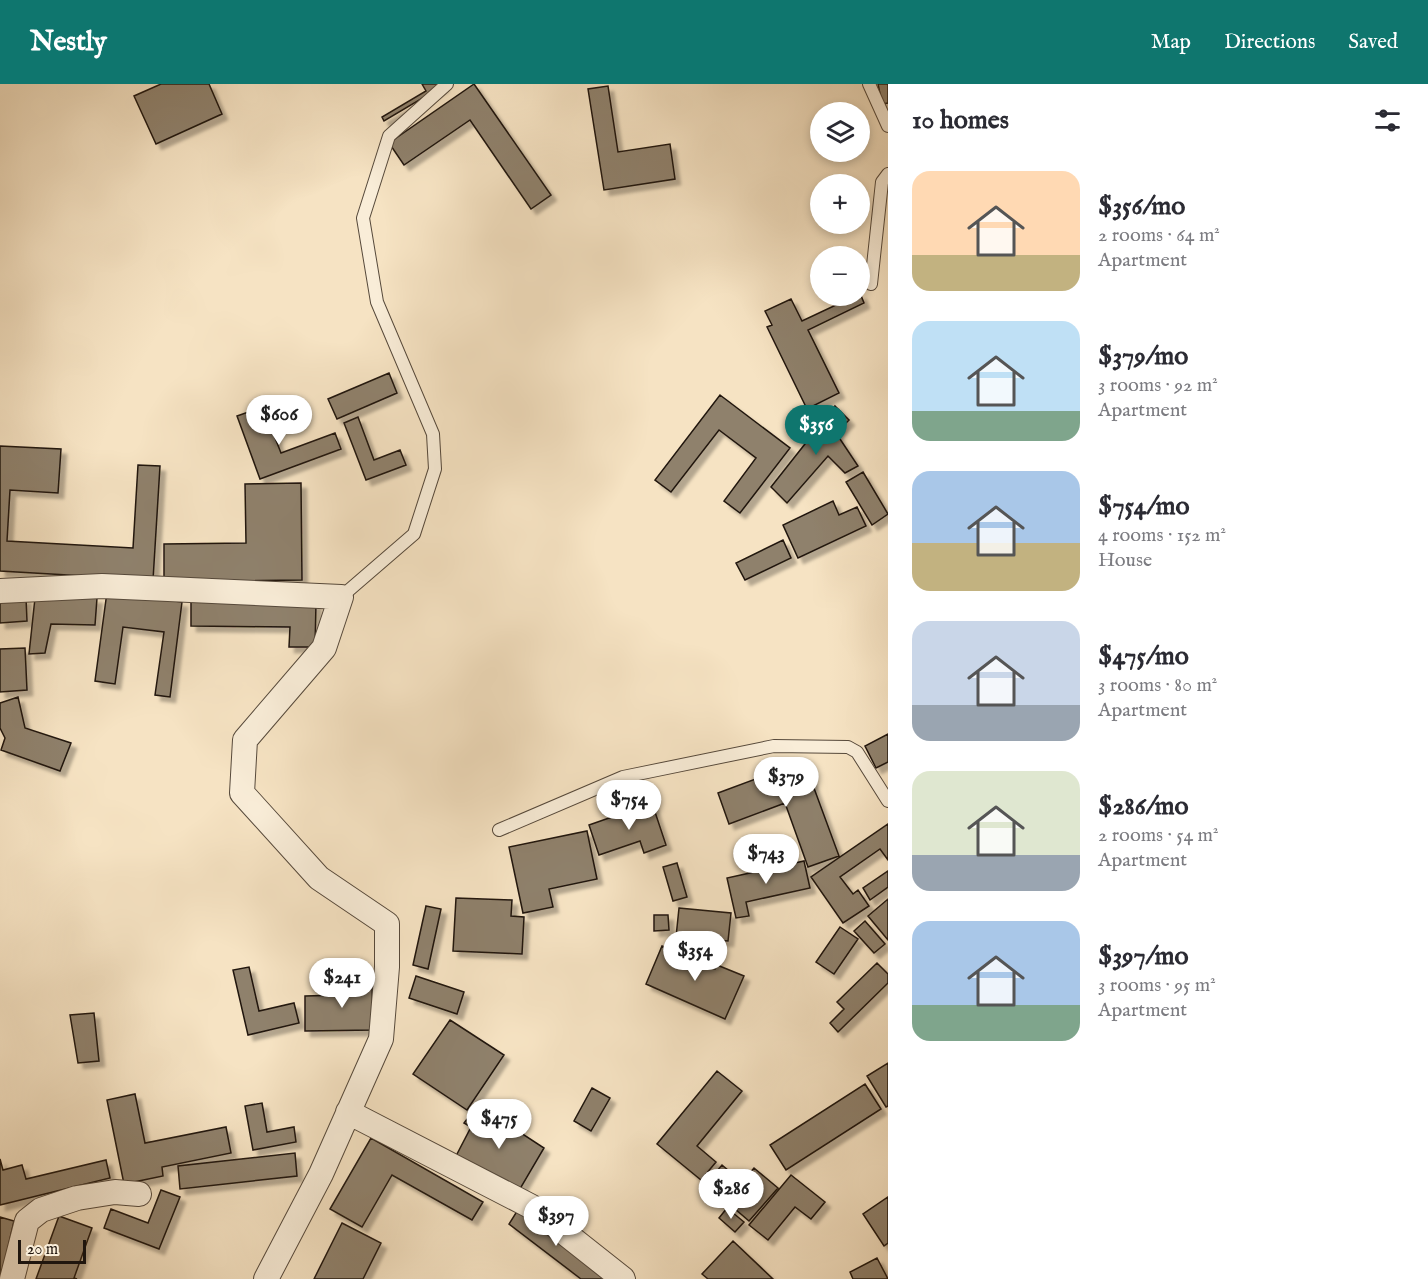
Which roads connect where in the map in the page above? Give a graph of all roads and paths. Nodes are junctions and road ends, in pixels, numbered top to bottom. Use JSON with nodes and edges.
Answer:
{"nodes":[{"id":1,"x":447,"y":84,"type":"edge"},
{"id":2,"x":869,"y":84,"type":"edge"},
{"id":3,"x":888,"y":126,"type":"edge"},
{"id":4,"x":888,"y":174,"type":"edge"},
{"id":5,"x":871,"y":284,"type":"dead end"},
{"id":6,"x":0,"y":591,"type":"edge"},
{"id":7,"x":341,"y":597,"type":"junction"},
{"id":8,"x":888,"y":801,"type":"edge"},
{"id":9,"x":499,"y":830,"type":"dead end"},
{"id":10,"x":348,"y":1113,"type":"junction"},
{"id":11,"x":139,"y":1194,"type":"dead end"},
{"id":12,"x":12,"y":1279,"type":"edge"},
{"id":13,"x":266,"y":1279,"type":"edge"},
{"id":14,"x":623,"y":1279,"type":"edge"}],
"edges":[{"from":1,"to":7,"type":"lane"},
{"from":2,"to":3,"type":"lane"},
{"from":4,"to":5,"type":"lane"},
{"from":6,"to":7,"type":"street"},
{"from":7,"to":10,"type":"street"},
{"from":8,"to":9,"type":"lane"},
{"from":10,"to":13,"type":"street"},
{"from":10,"to":14,"type":"street"},
{"from":11,"to":12,"type":"street"}]}
